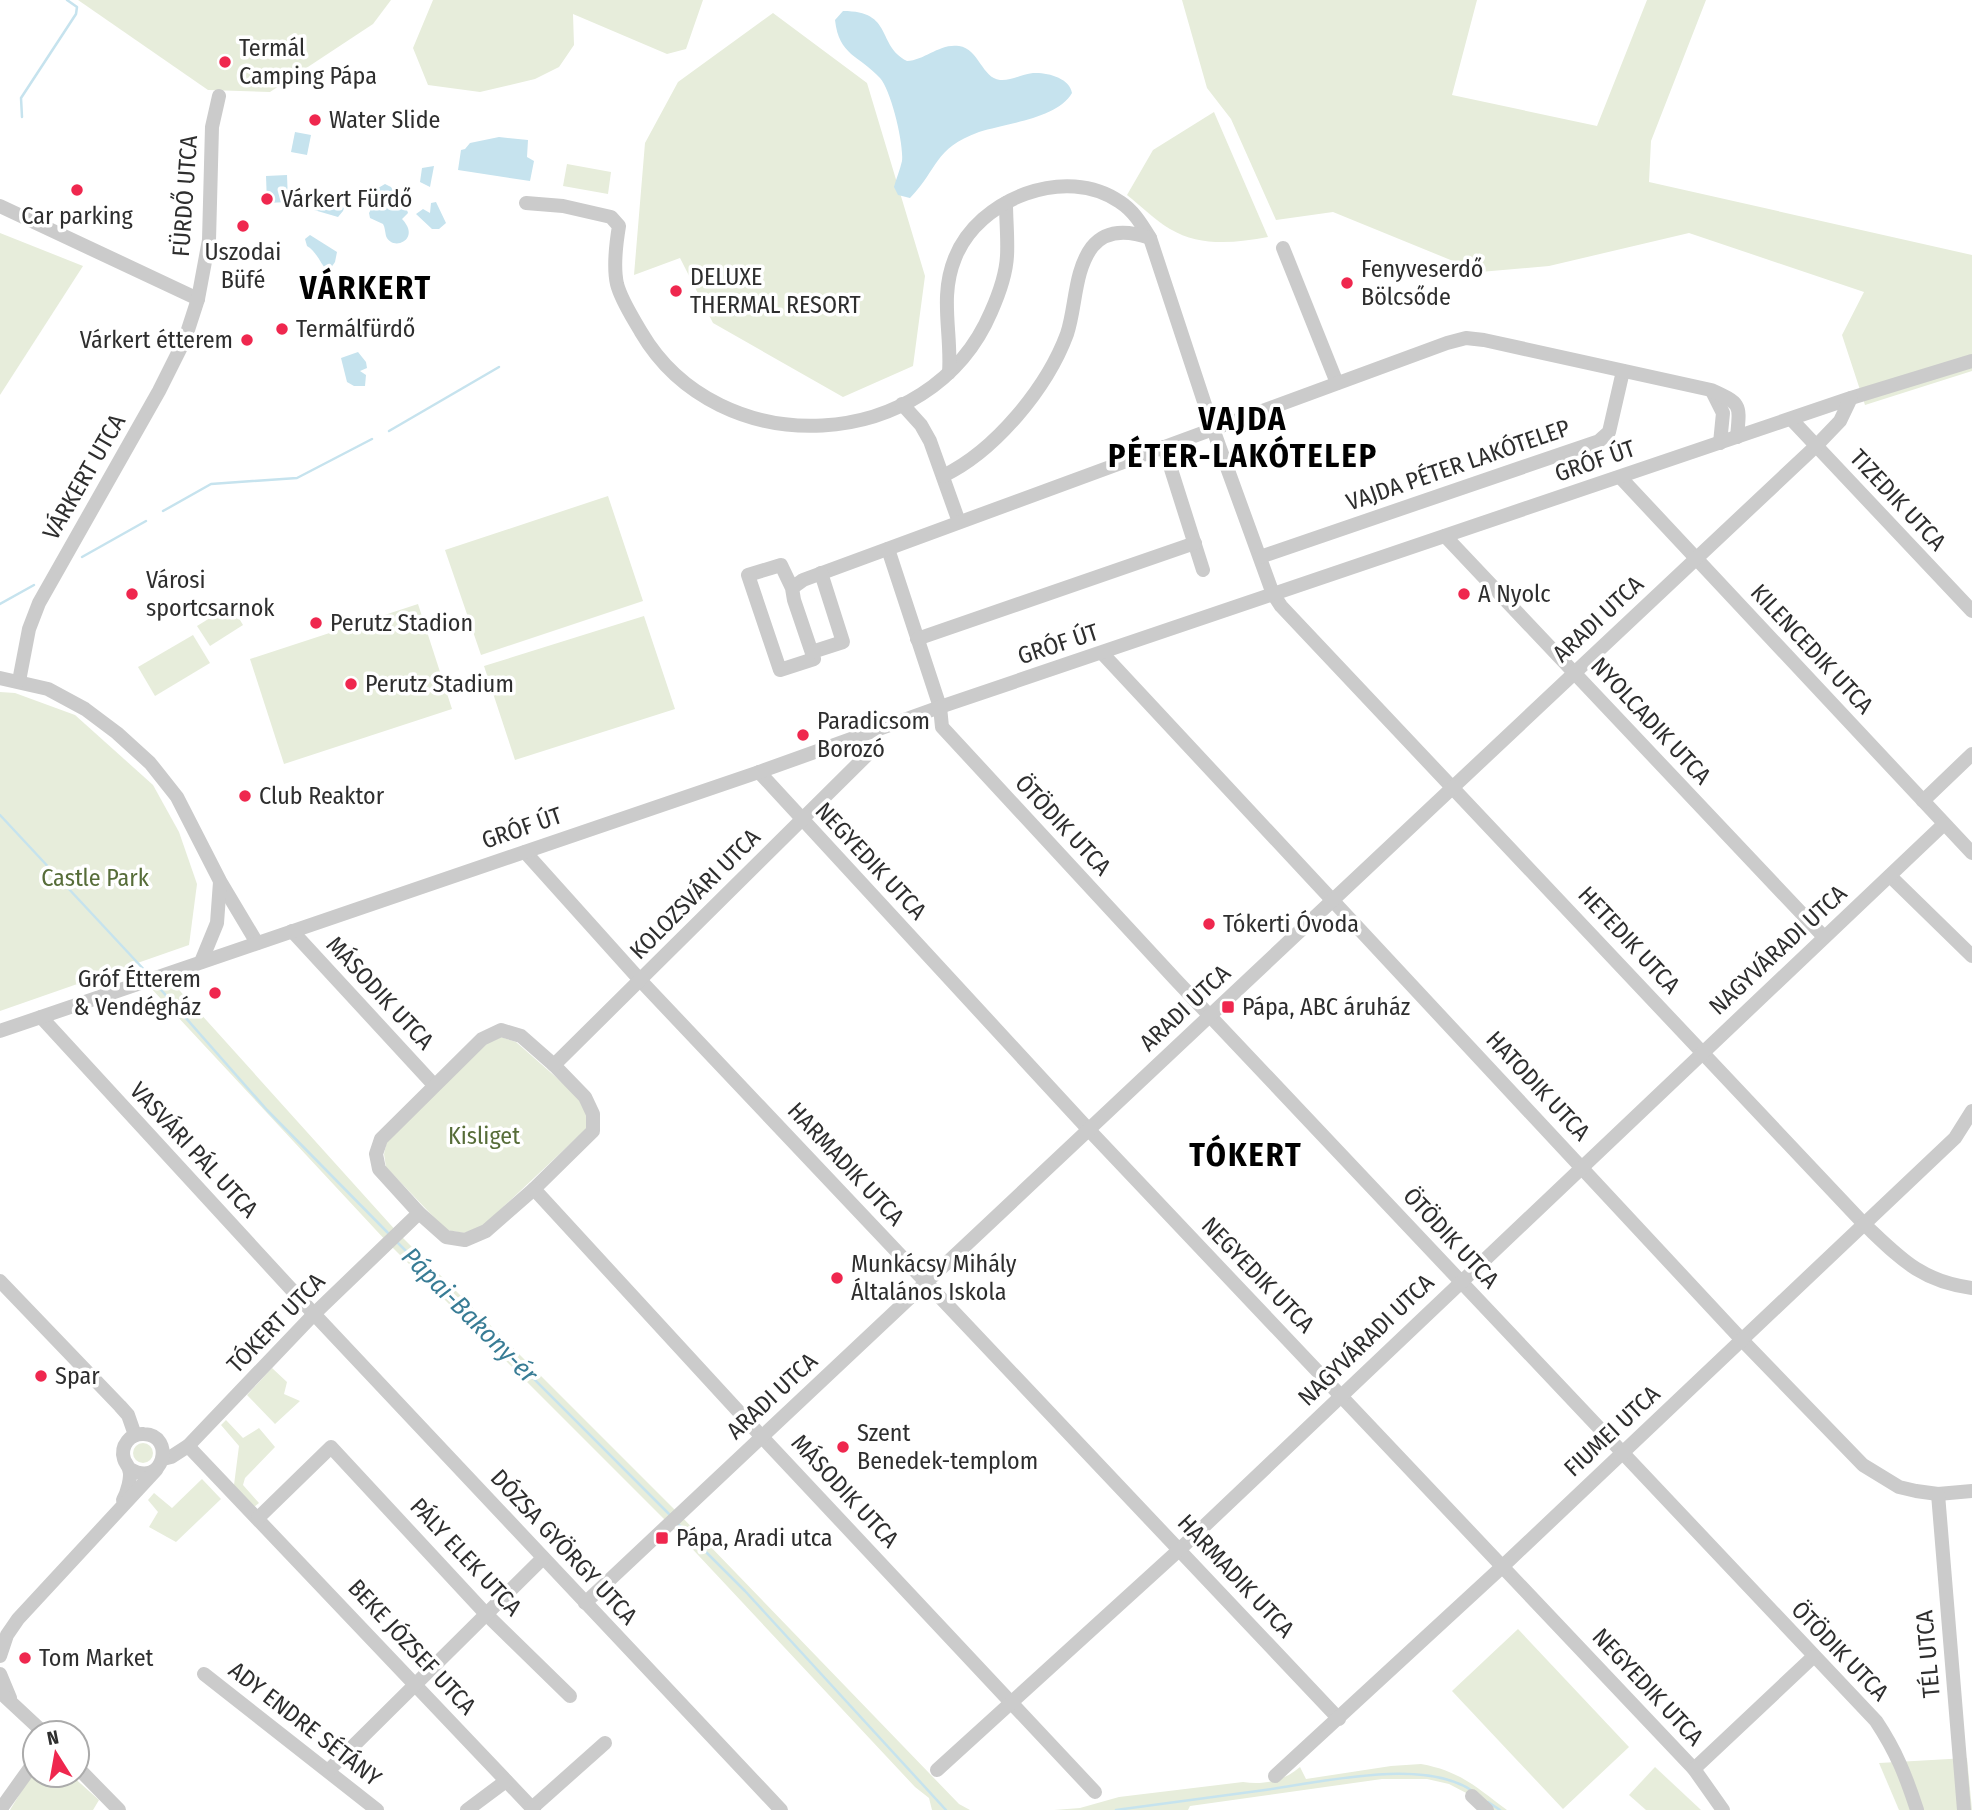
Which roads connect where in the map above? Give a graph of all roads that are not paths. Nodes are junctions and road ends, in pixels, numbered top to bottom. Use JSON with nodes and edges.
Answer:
{"nodes":[{"id":1,"x":219,"y":96,"type":"dead end"},
{"id":2,"x":526,"y":203,"type":"dead end"},
{"id":3,"x":1006,"y":203,"type":"junction"},
{"id":4,"x":0,"y":206,"type":"edge"},
{"id":5,"x":1150,"y":238,"type":"junction"},
{"id":6,"x":1283,"y":248,"type":"dead end"},
{"id":7,"x":198,"y":299,"type":"junction"},
{"id":8,"x":1970,"y":365,"type":"edge"},
{"id":9,"x":1623,"y":371,"type":"junction"},
{"id":10,"x":949,"y":373,"type":"junction"},
{"id":11,"x":1337,"y":383,"type":"junction"},
{"id":12,"x":1711,"y":390,"type":"junction"},
{"id":13,"x":1851,"y":398,"type":"junction"},
{"id":14,"x":902,"y":404,"type":"junction"},
{"id":15,"x":1791,"y":419,"type":"junction"},
{"id":16,"x":1213,"y":429,"type":"junction"},
{"id":17,"x":1737,"y":437,"type":"junction"},
{"id":18,"x":1720,"y":443,"type":"junction"},
{"id":19,"x":1816,"y":446,"type":"junction"},
{"id":20,"x":1164,"y":447,"type":"junction"},
{"id":21,"x":943,"y":476,"type":"junction"},
{"id":22,"x":1620,"y":477,"type":"junction"},
{"id":23,"x":959,"y":522,"type":"junction"},
{"id":24,"x":1445,"y":536,"type":"junction"},
{"id":25,"x":1195,"y":543,"type":"junction"},
{"id":26,"x":888,"y":549,"type":"junction"},
{"id":27,"x":1259,"y":557,"type":"junction"},
{"id":28,"x":1696,"y":558,"type":"junction"},
{"id":29,"x":1203,"y":570,"type":"dead end"},
{"id":30,"x":821,"y":573,"type":"junction"},
{"id":31,"x":792,"y":588,"type":"junction"},
{"id":32,"x":1273,"y":594,"type":"junction"},
{"id":33,"x":1972,"y":611,"type":"edge"},
{"id":34,"x":917,"y":639,"type":"junction"},
{"id":35,"x":812,"y":652,"type":"junction"},
{"id":36,"x":1102,"y":653,"type":"junction"},
{"id":37,"x":1574,"y":673,"type":"junction"},
{"id":38,"x":0,"y":678,"type":"edge"},
{"id":39,"x":19,"y":681,"type":"junction"},
{"id":40,"x":940,"y":707,"type":"junction"},
{"id":41,"x":1972,"y":754,"type":"edge"},
{"id":42,"x":867,"y":755,"type":"dead end"},
{"id":43,"x":759,"y":772,"type":"junction"},
{"id":44,"x":1454,"y":787,"type":"junction"},
{"id":45,"x":1923,"y":801,"type":"junction"},
{"id":46,"x":802,"y":820,"type":"junction"},
{"id":47,"x":1944,"y":824,"type":"junction"},
{"id":48,"x":525,"y":852,"type":"junction"},
{"id":49,"x":1972,"y":853,"type":"edge"},
{"id":50,"x":1889,"y":876,"type":"junction"},
{"id":51,"x":220,"y":880,"type":"junction"},
{"id":52,"x":1332,"y":901,"type":"junction"},
{"id":53,"x":292,"y":931,"type":"junction"},
{"id":54,"x":1824,"y":937,"type":"junction"},
{"id":55,"x":257,"y":943,"type":"junction"},
{"id":56,"x":1972,"y":957,"type":"edge"},
{"id":57,"x":201,"y":962,"type":"junction"},
{"id":58,"x":640,"y":980,"type":"junction"},
{"id":59,"x":1210,"y":1016,"type":"junction"},
{"id":60,"x":41,"y":1017,"type":"junction"},
{"id":61,"x":0,"y":1031,"type":"edge"},
{"id":62,"x":1703,"y":1052,"type":"junction"},
{"id":63,"x":554,"y":1065,"type":"junction"},
{"id":64,"x":434,"y":1085,"type":"junction"},
{"id":65,"x":1972,"y":1111,"type":"edge"},
{"id":66,"x":1089,"y":1130,"type":"junction"},
{"id":67,"x":1584,"y":1168,"type":"junction"},
{"id":68,"x":534,"y":1189,"type":"junction"},
{"id":69,"x":419,"y":1213,"type":"junction"},
{"id":70,"x":1864,"y":1224,"type":"junction"},
{"id":71,"x":0,"y":1281,"type":"edge"},
{"id":72,"x":1461,"y":1281,"type":"junction"},
{"id":73,"x":926,"y":1282,"type":"junction"},
{"id":74,"x":1972,"y":1288,"type":"edge"},
{"id":75,"x":314,"y":1314,"type":"junction"},
{"id":76,"x":1742,"y":1340,"type":"junction"},
{"id":77,"x":1342,"y":1395,"type":"junction"},
{"id":78,"x":135,"y":1435,"type":"junction"},
{"id":79,"x":762,"y":1437,"type":"junction"},
{"id":80,"x":188,"y":1447,"type":"junction"},
{"id":81,"x":1623,"y":1452,"type":"junction"},
{"id":82,"x":159,"y":1464,"type":"junction"},
{"id":83,"x":130,"y":1469,"type":"junction"},
{"id":84,"x":1972,"y":1491,"type":"edge"},
{"id":85,"x":1938,"y":1494,"type":"junction"},
{"id":86,"x":119,"y":1508,"type":"junction"},
{"id":87,"x":258,"y":1518,"type":"junction"},
{"id":88,"x":1179,"y":1550,"type":"junction"},
{"id":89,"x":543,"y":1558,"type":"junction"},
{"id":90,"x":1503,"y":1566,"type":"junction"},
{"id":91,"x":585,"y":1603,"type":"junction"},
{"id":92,"x":486,"y":1614,"type":"junction"},
{"id":93,"x":0,"y":1615,"type":"edge"},
{"id":94,"x":12,"y":1627,"type":"junction"},
{"id":95,"x":0,"y":1656,"type":"edge"},
{"id":96,"x":1813,"y":1657,"type":"junction"},
{"id":97,"x":0,"y":1674,"type":"edge"},
{"id":98,"x":204,"y":1674,"type":"dead end"},
{"id":99,"x":416,"y":1684,"type":"junction"},
{"id":100,"x":0,"y":1692,"type":"edge"},
{"id":101,"x":570,"y":1696,"type":"dead end"},
{"id":102,"x":1013,"y":1702,"type":"junction"},
{"id":103,"x":16,"y":1708,"type":"junction"},
{"id":104,"x":28,"y":1719,"type":"edge"},
{"id":105,"x":1339,"y":1719,"type":"junction"},
{"id":106,"x":605,"y":1743,"type":"dead end"},
{"id":107,"x":1693,"y":1769,"type":"junction"},
{"id":108,"x":329,"y":1770,"type":"junction"},
{"id":109,"x":937,"y":1770,"type":"dead end"},
{"id":110,"x":1275,"y":1776,"type":"dead end"},
{"id":111,"x":21,"y":1781,"type":"edge"},
{"id":112,"x":506,"y":1781,"type":"junction"},
{"id":113,"x":91,"y":1783,"type":"edge"},
{"id":114,"x":1095,"y":1792,"type":"dead end"},
{"id":115,"x":1472,"y":1796,"type":"dead end"},
{"id":116,"x":112,"y":1808,"type":"edge"},
{"id":117,"x":533,"y":1809,"type":"edge"},
{"id":118,"x":0,"y":1810,"type":"edge"},
{"id":119,"x":377,"y":1810,"type":"edge"},
{"id":120,"x":467,"y":1810,"type":"edge"},
{"id":121,"x":781,"y":1810,"type":"edge"},
{"id":122,"x":1487,"y":1810,"type":"edge"},
{"id":123,"x":1723,"y":1810,"type":"edge"},
{"id":124,"x":1917,"y":1810,"type":"edge"},
{"id":125,"x":1964,"y":1810,"type":"edge"}],
"edges":[{"from":1,"to":7,"type":"street","name":"FÜRDŐ UTCA"},
{"from":2,"to":14,"type":"street"},
{"from":3,"to":5,"type":"street"},
{"from":3,"to":10,"type":"street"},
{"from":3,"to":10,"type":"street"},
{"from":4,"to":7,"type":"street"},
{"from":5,"to":16,"type":"street"},
{"from":5,"to":21,"type":"street"},
{"from":6,"to":11,"type":"street"},
{"from":7,"to":39,"type":"street","name":"VÁRKERT UTCA"},
{"from":8,"to":13,"type":"street","name":"GRÓF ÚT"},
{"from":9,"to":11,"type":"street"},
{"from":9,"to":12,"type":"street"},
{"from":9,"to":27,"type":"street","name":"VAJDA PÉTER LAKÓTELEP"},
{"from":10,"to":14,"type":"street"},
{"from":11,"to":16,"type":"street"},
{"from":12,"to":17,"type":"street"},
{"from":12,"to":18,"type":"street"},
{"from":13,"to":15,"type":"street","name":"GRÓF ÚT"},
{"from":13,"to":19,"type":"street","name":"ARADI UTCA"},
{"from":14,"to":21,"type":"street"},
{"from":15,"to":17,"type":"street","name":"GRÓF ÚT"},
{"from":15,"to":19,"type":"street","name":"TIZEDIK UTCA"},
{"from":16,"to":20,"type":"street"},
{"from":16,"to":27,"type":"street"},
{"from":17,"to":18,"type":"street","name":"GRÓF ÚT"},
{"from":18,"to":22,"type":"street","name":"GRÓF ÚT"},
{"from":19,"to":28,"type":"street","name":"ARADI UTCA"},
{"from":19,"to":33,"type":"street","name":"TIZEDIK UTCA"},
{"from":20,"to":23,"type":"street"},
{"from":20,"to":25,"type":"street"},
{"from":21,"to":23,"type":"street"},
{"from":22,"to":24,"type":"street","name":"GRÓF ÚT"},
{"from":22,"to":28,"type":"street","name":"KILENCEDIK UTCA"},
{"from":23,"to":26,"type":"street"},
{"from":24,"to":32,"type":"street","name":"GRÓF ÚT"},
{"from":24,"to":37,"type":"street","name":"NYOLCADIK UTCA"},
{"from":25,"to":29,"type":"street"},
{"from":25,"to":34,"type":"street"},
{"from":26,"to":30,"type":"street"},
{"from":26,"to":34,"type":"street"},
{"from":27,"to":32,"type":"street"},
{"from":28,"to":37,"type":"street","name":"ARADI UTCA"},
{"from":28,"to":45,"type":"street","name":"KILENCEDIK UTCA"},
{"from":30,"to":31,"type":"street"},
{"from":30,"to":35,"type":"street"},
{"from":31,"to":35,"type":"street"},
{"from":31,"to":35,"type":"street"},
{"from":32,"to":36,"type":"street","name":"GRÓF ÚT"},
{"from":32,"to":44,"type":"street","name":"HETEDIK UTCA"},
{"from":34,"to":40,"type":"street"},
{"from":36,"to":40,"type":"street","name":"GRÓF ÚT"},
{"from":36,"to":52,"type":"street","name":"HATODIK UTCA"},
{"from":37,"to":44,"type":"street","name":"ARADI UTCA"},
{"from":37,"to":54,"type":"street","name":"NYOLCADIK UTCA"},
{"from":38,"to":39,"type":"street"},
{"from":39,"to":51,"type":"street"},
{"from":40,"to":43,"type":"street","name":"GRÓF ÚT"},
{"from":40,"to":59,"type":"street","name":"ÖTÖDIK UTCA"},
{"from":41,"to":45,"type":"street"},
{"from":42,"to":46,"type":"street","name":"KOLOZSVÁRI UTCA"},
{"from":43,"to":46,"type":"street","name":"NEGYEDIK UTCA"},
{"from":43,"to":48,"type":"street","name":"GRÓF ÚT"},
{"from":44,"to":52,"type":"street","name":"ARADI UTCA"},
{"from":44,"to":62,"type":"street","name":"HETEDIK UTCA"},
{"from":45,"to":47,"type":"street","name":"KILENCEDIK UTCA"},
{"from":46,"to":58,"type":"street","name":"KOLOZSVÁRI UTCA"},
{"from":46,"to":66,"type":"street","name":"NEGYEDIK UTCA"},
{"from":47,"to":49,"type":"street","name":"KILENCEDIK UTCA"},
{"from":47,"to":50,"type":"street","name":"NAGYVÁRADI UTCA"},
{"from":48,"to":53,"type":"street","name":"GRÓF ÚT"},
{"from":48,"to":58,"type":"street","name":"HARMADIK UTCA"},
{"from":50,"to":54,"type":"street","name":"NAGYVÁRADI UTCA"},
{"from":50,"to":56,"type":"street"},
{"from":51,"to":55,"type":"street"},
{"from":51,"to":57,"type":"street"},
{"from":52,"to":59,"type":"street","name":"ARADI UTCA"},
{"from":52,"to":67,"type":"street","name":"HATODIK UTCA"},
{"from":53,"to":55,"type":"street","name":"GRÓF ÚT"},
{"from":53,"to":64,"type":"street","name":"MÁSODIK UTCA"},
{"from":54,"to":62,"type":"street","name":"NAGYVÁRADI UTCA"},
{"from":55,"to":57,"type":"street","name":"GRÓF ÚT"},
{"from":57,"to":60,"type":"street","name":"GRÓF ÚT"},
{"from":58,"to":63,"type":"street","name":"KOLOZSVÁRI UTCA"},
{"from":58,"to":73,"type":"street","name":"HARMADIK UTCA"},
{"from":59,"to":66,"type":"street","name":"ARADI UTCA"},
{"from":59,"to":72,"type":"street","name":"ÖTÖDIK UTCA"},
{"from":60,"to":61,"type":"street"},
{"from":60,"to":75,"type":"street","name":"VASVÁRI PÁL UTCA"},
{"from":62,"to":67,"type":"street","name":"NAGYVÁRADI UTCA"},
{"from":62,"to":70,"type":"street","name":"HETEDIK UTCA"},
{"from":63,"to":64,"type":"street"},
{"from":63,"to":68,"type":"street"},
{"from":64,"to":69,"type":"street"},
{"from":65,"to":70,"type":"street","name":"FIUMEI UTCA"},
{"from":66,"to":73,"type":"street","name":"ARADI UTCA"},
{"from":66,"to":77,"type":"street","name":"NEGYEDIK UTCA"},
{"from":67,"to":72,"type":"street","name":"NAGYVÁRADI UTCA"},
{"from":67,"to":76,"type":"street","name":"HATODIK UTCA"},
{"from":68,"to":69,"type":"street"},
{"from":68,"to":79,"type":"street","name":"MÁSODIK UTCA"},
{"from":69,"to":75,"type":"street","name":"TÓKERT UTCA"},
{"from":70,"to":74,"type":"street","name":"HETEDIK UTCA"},
{"from":70,"to":76,"type":"street","name":"FIUMEI UTCA"},
{"from":71,"to":78,"type":"street"},
{"from":72,"to":77,"type":"street","name":"NAGYVÁRADI UTCA"},
{"from":72,"to":81,"type":"street","name":"ÖTÖDIK UTCA"},
{"from":73,"to":79,"type":"street","name":"ARADI UTCA"},
{"from":73,"to":88,"type":"street","name":"HARMADIK UTCA"},
{"from":75,"to":80,"type":"street","name":"TÓKERT UTCA"},
{"from":75,"to":89,"type":"street","name":"DÓZSA GYÖRGY UTCA"},
{"from":76,"to":81,"type":"street","name":"FIUMEI UTCA"},
{"from":76,"to":85,"type":"street","name":"HATODIK UTCA"},
{"from":77,"to":88,"type":"street","name":"NAGYVÁRADI UTCA"},
{"from":77,"to":90,"type":"street","name":"NEGYEDIK UTCA"},
{"from":78,"to":82,"type":"street"},
{"from":78,"to":83,"type":"street","name":"TÓKERT UTCA"},
{"from":79,"to":91,"type":"street","name":"ARADI UTCA"},
{"from":79,"to":102,"type":"street","name":"MÁSODIK UTCA"},
{"from":80,"to":82,"type":"street","name":"TÓKERT UTCA"},
{"from":80,"to":87,"type":"street","name":"BEKE JÓZSEF UTCA"},
{"from":81,"to":90,"type":"street","name":"FIUMEI UTCA"},
{"from":81,"to":96,"type":"street","name":"ÖTÖDIK UTCA"},
{"from":82,"to":83,"type":"street","name":"TÓKERT UTCA"},
{"from":82,"to":86,"type":"street","name":"TÓKERT UTCA"},
{"from":83,"to":86,"type":"street","name":"TÓKERT UTCA"},
{"from":84,"to":85,"type":"street","name":"HATODIK UTCA"},
{"from":85,"to":125,"type":"street","name":"TÉL UTCA"},
{"from":86,"to":94,"type":"street","name":"TÓKERT UTCA"},
{"from":87,"to":92,"type":"street","name":"PÁLY ELEK UTCA"},
{"from":87,"to":99,"type":"street","name":"BEKE JÓZSEF UTCA"},
{"from":88,"to":102,"type":"street","name":"NAGYVÁRADI UTCA"},
{"from":88,"to":105,"type":"street","name":"HARMADIK UTCA"},
{"from":89,"to":91,"type":"street","name":"DÓZSA GYÖRGY UTCA"},
{"from":89,"to":92,"type":"street"},
{"from":90,"to":105,"type":"street","name":"FIUMEI UTCA"},
{"from":90,"to":107,"type":"street","name":"NEGYEDIK UTCA"},
{"from":91,"to":121,"type":"street","name":"DÓZSA GYÖRGY UTCA"},
{"from":92,"to":99,"type":"street"},
{"from":92,"to":101,"type":"street","name":"PÁLY ELEK UTCA"},
{"from":93,"to":94,"type":"street"},
{"from":94,"to":95,"type":"street","name":"TÓKERT UTCA"},
{"from":96,"to":107,"type":"street"},
{"from":96,"to":124,"type":"street","name":"ÖTÖDIK UTCA"},
{"from":97,"to":103,"type":"street"},
{"from":98,"to":108,"type":"street","name":"ADY ENDRE SÉTÁNY"},
{"from":99,"to":108,"type":"street"},
{"from":99,"to":112,"type":"street","name":"BEKE JÓZSEF UTCA"},
{"from":100,"to":103,"type":"street"},
{"from":102,"to":109,"type":"street","name":"NAGYVÁRADI UTCA"},
{"from":102,"to":114,"type":"street","name":"MÁSODIK UTCA"},
{"from":103,"to":104,"type":"street"},
{"from":105,"to":110,"type":"street","name":"FIUMEI UTCA"},
{"from":106,"to":117,"type":"street","name":"BEKE JÓZSEF UTCA"},
{"from":107,"to":123,"type":"street","name":"NEGYEDIK UTCA"},
{"from":108,"to":119,"type":"street","name":"ADY ENDRE SÉTÁNY"},
{"from":111,"to":118,"type":"street"},
{"from":112,"to":117,"type":"street","name":"BEKE JÓZSEF UTCA"},
{"from":112,"to":120,"type":"street"},
{"from":113,"to":116,"type":"street"},
{"from":115,"to":122,"type":"street"}]}
